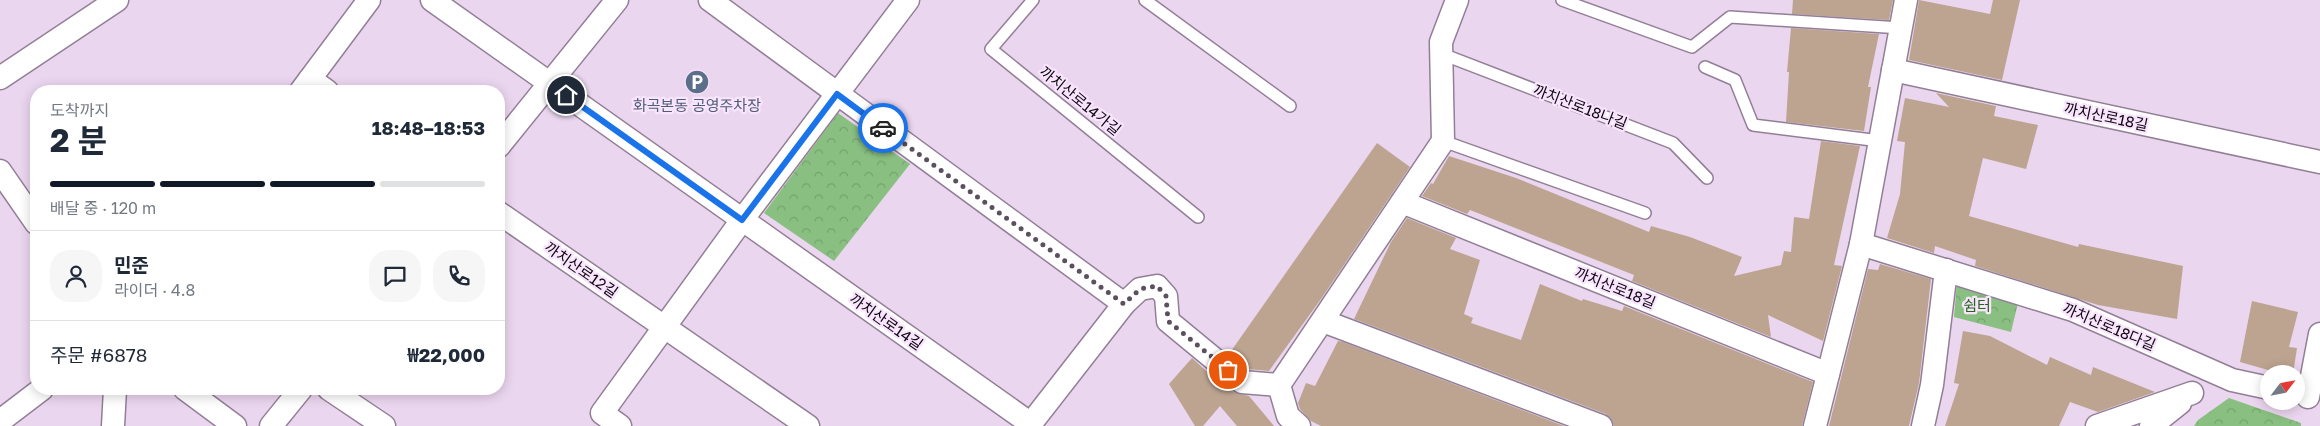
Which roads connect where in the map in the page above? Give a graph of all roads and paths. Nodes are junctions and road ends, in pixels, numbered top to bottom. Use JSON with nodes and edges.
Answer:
{"nodes":[{"id":1,"x":117,"y":0,"type":"edge"},
{"id":2,"x":369,"y":0,"type":"edge"},
{"id":3,"x":432,"y":0,"type":"edge"},
{"id":4,"x":617,"y":0,"type":"edge"},
{"id":5,"x":710,"y":0,"type":"edge"},
{"id":6,"x":908,"y":0,"type":"edge"},
{"id":7,"x":1033,"y":0,"type":"edge"},
{"id":8,"x":1145,"y":0,"type":"edge"},
{"id":9,"x":1457,"y":0,"type":"edge"},
{"id":10,"x":1562,"y":0,"type":"edge"},
{"id":11,"x":1906,"y":0,"type":"edge"},
{"id":12,"x":1900,"y":28,"type":"junction"},
{"id":13,"x":1442,"y":54,"type":"junction"},
{"id":14,"x":1705,"y":67,"type":"dead end"},
{"id":15,"x":1893,"y":70,"type":"junction"},
{"id":16,"x":0,"y":78,"type":"edge"},
{"id":17,"x":549,"y":84,"type":"junction"},
{"id":18,"x":314,"y":85,"type":"edge"},
{"id":19,"x":837,"y":94,"type":"junction"},
{"id":20,"x":1290,"y":106,"type":"dead end"},
{"id":21,"x":505,"y":139,"type":"edge"},
{"id":22,"x":1443,"y":140,"type":"junction"},
{"id":23,"x":1880,"y":141,"type":"junction"},
{"id":24,"x":2320,"y":162,"type":"edge"},
{"id":25,"x":0,"y":171,"type":"edge"},
{"id":26,"x":1707,"y":178,"type":"dead end"},
{"id":27,"x":1402,"y":202,"type":"junction"},
{"id":28,"x":1644,"y":213,"type":"dead end"},
{"id":29,"x":30,"y":214,"type":"edge"},
{"id":30,"x":505,"y":217,"type":"edge"},
{"id":31,"x":1198,"y":217,"type":"dead end"},
{"id":32,"x":742,"y":220,"type":"junction"},
{"id":33,"x":1861,"y":244,"type":"junction"},
{"id":34,"x":1946,"y":270,"type":"junction"},
{"id":35,"x":1124,"y":304,"type":"junction"},
{"id":36,"x":1322,"y":321,"type":"junction"},
{"id":37,"x":664,"y":327,"type":"junction"},
{"id":38,"x":2320,"y":334,"type":"edge"},
{"id":39,"x":1828,"y":374,"type":"junction"},
{"id":40,"x":2220,"y":375,"type":"junction"},
{"id":41,"x":1279,"y":386,"type":"junction"},
{"id":42,"x":2260,"y":386,"type":"edge"},
{"id":43,"x":2192,"y":393,"type":"junction"},
{"id":44,"x":34,"y":395,"type":"edge"},
{"id":45,"x":115,"y":395,"type":"edge"},
{"id":46,"x":193,"y":395,"type":"edge"},
{"id":47,"x":296,"y":395,"type":"edge"},
{"id":48,"x":338,"y":395,"type":"edge"},
{"id":49,"x":2308,"y":397,"type":"edge"},
{"id":50,"x":0,"y":422,"type":"edge"},
{"id":51,"x":1030,"y":425,"type":"edge"},
{"id":52,"x":113,"y":426,"type":"edge"},
{"id":53,"x":235,"y":426,"type":"edge"},
{"id":54,"x":271,"y":426,"type":"edge"},
{"id":55,"x":384,"y":426,"type":"edge"},
{"id":56,"x":620,"y":426,"type":"edge"},
{"id":57,"x":808,"y":426,"type":"edge"},
{"id":58,"x":1299,"y":426,"type":"edge"},
{"id":59,"x":1601,"y":426,"type":"edge"},
{"id":60,"x":1815,"y":426,"type":"edge"},
{"id":61,"x":1923,"y":426,"type":"edge"},
{"id":62,"x":2097,"y":426,"type":"edge"},
{"id":63,"x":2151,"y":426,"type":"edge"}],
"edges":[{"from":1,"to":16,"type":"street"},
{"from":2,"to":18,"type":"street"},
{"from":3,"to":17,"type":"street","name":"까치산로14길"},
{"from":4,"to":17,"type":"street"},
{"from":5,"to":19,"type":"street"},
{"from":6,"to":19,"type":"street"},
{"from":7,"to":31,"type":"lane","name":"까치산로14가길"},
{"from":8,"to":20,"type":"lane"},
{"from":9,"to":13,"type":"street"},
{"from":10,"to":12,"type":"lane"},
{"from":11,"to":12,"type":"street"},
{"from":12,"to":15,"type":"street"},
{"from":13,"to":22,"type":"street"},
{"from":13,"to":26,"type":"lane","name":"까치산로18나길"},
{"from":14,"to":23,"type":"lane"},
{"from":15,"to":23,"type":"street"},
{"from":15,"to":24,"type":"street","name":"까치산로18길"},
{"from":17,"to":21,"type":"street"},
{"from":17,"to":32,"type":"street","name":"까치산로14길"},
{"from":19,"to":32,"type":"street"},
{"from":19,"to":35,"type":"street"},
{"from":22,"to":27,"type":"street"},
{"from":22,"to":28,"type":"lane"},
{"from":23,"to":33,"type":"street"},
{"from":25,"to":29,"type":"street"},
{"from":27,"to":36,"type":"street"},
{"from":27,"to":39,"type":"street","name":"까치산로18길"},
{"from":30,"to":37,"type":"street","name":"까치산로12길"},
{"from":32,"to":37,"type":"street"},
{"from":32,"to":51,"type":"street","name":"까치산로14길"},
{"from":33,"to":34,"type":"street","name":"까치산로18다길"},
{"from":33,"to":39,"type":"street"},
{"from":34,"to":40,"type":"street","name":"까치산로18다길"},
{"from":34,"to":61,"type":"street"},
{"from":35,"to":41,"type":"street","name":"까치산로14길"},
{"from":35,"to":51,"type":"street","name":"까치산로14길"},
{"from":36,"to":41,"type":"street"},
{"from":36,"to":59,"type":"street"},
{"from":37,"to":56,"type":"street"},
{"from":37,"to":57,"type":"street"},
{"from":38,"to":49,"type":"street"},
{"from":39,"to":60,"type":"street"},
{"from":40,"to":42,"type":"street","name":"까치산로18다길"},
{"from":40,"to":43,"type":"street"},
{"from":41,"to":58,"type":"street"},
{"from":43,"to":62,"type":"street"},
{"from":43,"to":63,"type":"street"},
{"from":44,"to":50,"type":"street"},
{"from":45,"to":52,"type":"street"},
{"from":46,"to":53,"type":"street"},
{"from":47,"to":54,"type":"street"},
{"from":48,"to":55,"type":"street"}]}
